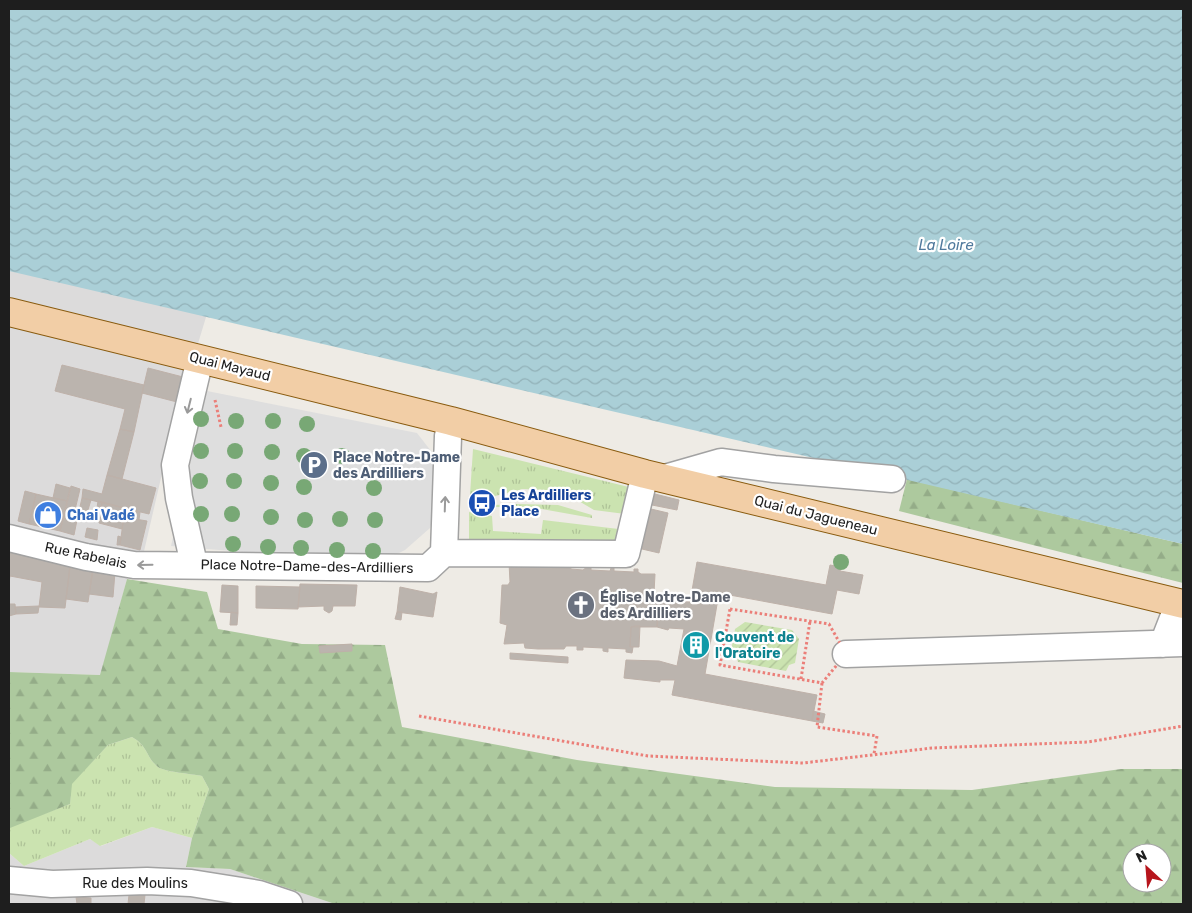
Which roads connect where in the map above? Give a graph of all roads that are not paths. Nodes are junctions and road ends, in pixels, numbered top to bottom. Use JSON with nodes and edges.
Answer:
{"nodes":[{"id":1,"x":9,"y":312,"type":"edge"},
{"id":2,"x":200,"y":359,"type":"junction"},
{"id":3,"x":451,"y":421,"type":"junction"},
{"id":4,"x":655,"y":476,"type":"junction"},
{"id":5,"x":892,"y":479,"type":"dead end"},
{"id":6,"x":9,"y":538,"type":"edge"},
{"id":7,"x":436,"y":561,"type":"junction"},
{"id":8,"x":194,"y":564,"type":"junction"},
{"id":9,"x":1181,"y":604,"type":"edge"},
{"id":10,"x":1173,"y":643,"type":"edge"},
{"id":11,"x":846,"y":654,"type":"road end"},
{"id":12,"x":9,"y":880,"type":"edge"},
{"id":13,"x":289,"y":904,"type":"edge"}],
"edges":[{"from":1,"to":2,"type":"main road","name":"Quai Mayaud"},
{"from":2,"to":3,"type":"main road","name":"Quai Mayaud"},
{"from":2,"to":8,"type":"street","name":"Place Notre-Dame-des-Ardilliers","one_way":true},
{"from":3,"to":4,"type":"main road","name":"Quai du Jagueneau"},
{"from":7,"to":3,"type":"street","one_way":true},
{"from":4,"to":5,"type":"street"},
{"from":4,"to":7,"type":"street","name":"Place Notre-Dame-des-Ardilliers"},
{"from":4,"to":9,"type":"main road","name":"Quai du Jagueneau"},
{"from":8,"to":6,"type":"street","name":"Rue Rabelais","one_way":true},
{"from":7,"to":8,"type":"street","name":"Place Notre-Dame-des-Ardilliers"},
{"from":9,"to":10,"type":"street"},
{"from":10,"to":11,"type":"street"},
{"from":12,"to":13,"type":"street","name":"Rue des Moulins"}]}
